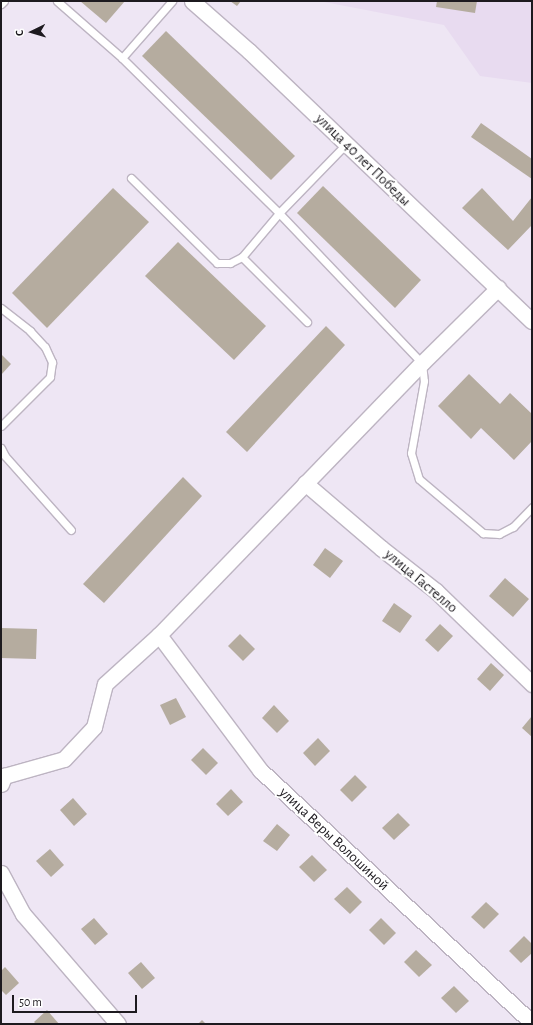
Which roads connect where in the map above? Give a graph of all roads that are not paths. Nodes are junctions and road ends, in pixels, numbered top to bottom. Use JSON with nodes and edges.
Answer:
{"nodes":[{"id":1,"x":4,"y":1,"type":"edge"},
{"id":2,"x":57,"y":1,"type":"edge"},
{"id":3,"x":172,"y":1,"type":"edge"},
{"id":4,"x":192,"y":1,"type":"edge"},
{"id":5,"x":1,"y":4,"type":"edge"},
{"id":6,"x":122,"y":58,"type":"junction"},
{"id":7,"x":346,"y":144,"type":"junction"},
{"id":8,"x":131,"y":178,"type":"dead end"},
{"id":9,"x":279,"y":212,"type":"junction"},
{"id":10,"x":242,"y":257,"type":"junction"},
{"id":11,"x":498,"y":288,"type":"junction"},
{"id":12,"x":1,"y":308,"type":"edge"},
{"id":13,"x":532,"y":321,"type":"edge"},
{"id":14,"x":307,"y":322,"type":"dead end"},
{"id":15,"x":422,"y":363,"type":"junction"},
{"id":16,"x":1,"y":426,"type":"edge"},
{"id":17,"x":1,"y":448,"type":"edge"},
{"id":18,"x":305,"y":483,"type":"junction"},
{"id":19,"x":532,"y":507,"type":"edge"},
{"id":20,"x":71,"y":530,"type":"dead end"},
{"id":21,"x":159,"y":635,"type":"junction"},
{"id":22,"x":532,"y":684,"type":"edge"},
{"id":23,"x":2,"y":779,"type":"edge"},
{"id":24,"x":1,"y":873,"type":"edge"},
{"id":25,"x":527,"y":1022,"type":"edge"},
{"id":26,"x":118,"y":1024,"type":"edge"}],
"edges":[{"from":1,"to":5,"type":"lane"},
{"from":2,"to":6,"type":"lane"},
{"from":3,"to":6,"type":"lane"},
{"from":4,"to":7,"type":"street","name":"улица 40 лет Победы"},
{"from":6,"to":9,"type":"lane"},
{"from":7,"to":9,"type":"lane"},
{"from":7,"to":11,"type":"street","name":"улица 40 лет Победы"},
{"from":8,"to":10,"type":"lane"},
{"from":9,"to":10,"type":"lane"},
{"from":9,"to":15,"type":"lane"},
{"from":10,"to":14,"type":"lane"},
{"from":11,"to":13,"type":"street","name":"улица 40 лет Победы"},
{"from":11,"to":15,"type":"street"},
{"from":12,"to":16,"type":"lane"},
{"from":15,"to":18,"type":"street"},
{"from":15,"to":19,"type":"lane"},
{"from":17,"to":20,"type":"lane"},
{"from":18,"to":21,"type":"street"},
{"from":18,"to":22,"type":"street","name":"улица Гастелло"},
{"from":21,"to":23,"type":"street"},
{"from":21,"to":25,"type":"street","name":"улица Веры Волошиной"},
{"from":24,"to":26,"type":"street"}]}
